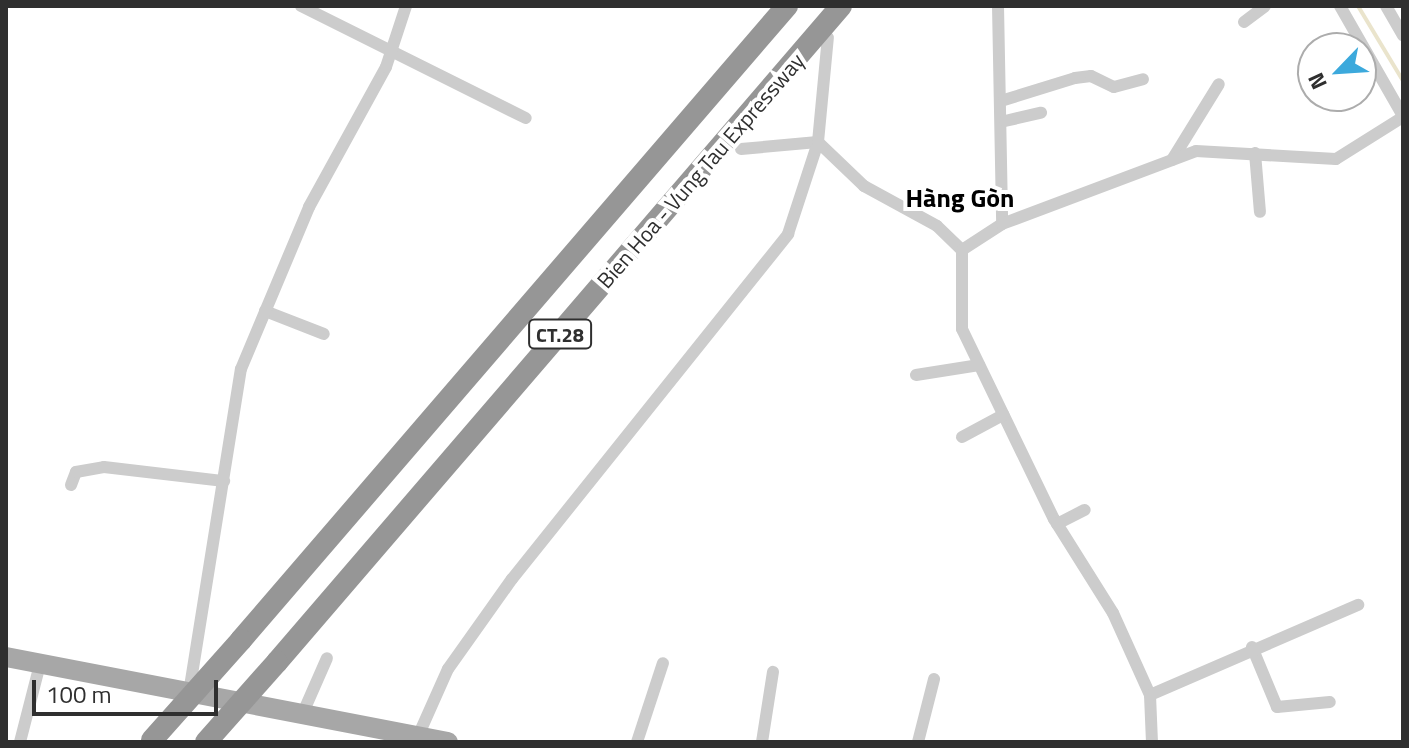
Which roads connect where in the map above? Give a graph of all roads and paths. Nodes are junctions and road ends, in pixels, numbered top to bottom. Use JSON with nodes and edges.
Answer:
{"nodes":[{"id":1,"x":301,"y":6,"type":"edge"},
{"id":2,"x":406,"y":6,"type":"edge"},
{"id":3,"x":787,"y":6,"type":"edge"},
{"id":4,"x":841,"y":6,"type":"edge"},
{"id":5,"x":998,"y":6,"type":"edge"},
{"id":6,"x":1265,"y":6,"type":"edge"},
{"id":7,"x":1340,"y":6,"type":"edge"},
{"id":8,"x":1386,"y":6,"type":"edge"},
{"id":9,"x":1244,"y":22,"type":"dead end"},
{"id":10,"x":1403,"y":36,"type":"edge"},
{"id":11,"x":828,"y":37,"type":"dead end"},
{"id":12,"x":392,"y":53,"type":"junction"},
{"id":13,"x":1143,"y":79,"type":"dead end"},
{"id":14,"x":1219,"y":84,"type":"dead end"},
{"id":15,"x":1396,"y":92,"type":"edge"},
{"id":16,"x":1004,"y":100,"type":"junction"},
{"id":17,"x":1041,"y":113,"type":"dead end"},
{"id":18,"x":1403,"y":117,"type":"edge"},
{"id":19,"x":526,"y":118,"type":"dead end"},
{"id":20,"x":1005,"y":121,"type":"junction"},
{"id":21,"x":818,"y":142,"type":"junction"},
{"id":22,"x":741,"y":149,"type":"dead end"},
{"id":23,"x":1255,"y":153,"type":"junction"},
{"id":24,"x":1172,"y":160,"type":"junction"},
{"id":25,"x":1260,"y":212,"type":"dead end"},
{"id":26,"x":1002,"y":224,"type":"junction"},
{"id":27,"x":962,"y":250,"type":"junction"},
{"id":28,"x":265,"y":311,"type":"junction"},
{"id":29,"x":324,"y":334,"type":"dead end"},
{"id":30,"x":979,"y":365,"type":"junction"},
{"id":31,"x":916,"y":375,"type":"dead end"},
{"id":32,"x":1003,"y":415,"type":"junction"},
{"id":33,"x":962,"y":437,"type":"dead end"},
{"id":34,"x":224,"y":481,"type":"junction"},
{"id":35,"x":71,"y":485,"type":"dead end"},
{"id":36,"x":1085,"y":510,"type":"dead end"},
{"id":37,"x":1057,"y":524,"type":"junction"},
{"id":38,"x":1358,"y":605,"type":"dead end"},
{"id":39,"x":1252,"y":647,"type":"junction"},
{"id":40,"x":6,"y":657,"type":"edge"},
{"id":41,"x":327,"y":658,"type":"dead end"},
{"id":42,"x":663,"y":663,"type":"dead end"},
{"id":43,"x":40,"y":664,"type":"junction"},
{"id":44,"x":773,"y":672,"type":"dead end"},
{"id":45,"x":934,"y":679,"type":"dead end"},
{"id":46,"x":189,"y":693,"type":"junction"},
{"id":47,"x":1150,"y":695,"type":"junction"},
{"id":48,"x":1330,"y":702,"type":"dead end"},
{"id":49,"x":302,"y":715,"type":"junction"},
{"id":50,"x":419,"y":734,"type":"junction"},
{"id":51,"x":151,"y":741,"type":"edge"},
{"id":52,"x":20,"y":742,"type":"edge"},
{"id":53,"x":206,"y":742,"type":"edge"},
{"id":54,"x":448,"y":742,"type":"edge"},
{"id":55,"x":637,"y":742,"type":"edge"},
{"id":56,"x":762,"y":742,"type":"edge"},
{"id":57,"x":918,"y":742,"type":"edge"},
{"id":58,"x":1152,"y":742,"type":"edge"}],
"edges":[{"from":1,"to":12,"type":"street"},
{"from":2,"to":12,"type":"street"},
{"from":3,"to":51,"type":"highway","name":"Bien Hoa - Vung Tau Expressway","number":"CT.28","bridge":true},
{"from":4,"to":53,"type":"highway","name":"Bien Hoa - Vung Tau Expressway","number":"CT.28","bridge":true},
{"from":5,"to":16,"type":"street"},
{"from":6,"to":9,"type":"street"},
{"from":7,"to":15,"type":"street"},
{"from":8,"to":10,"type":"street"},
{"from":11,"to":21,"type":"street"},
{"from":12,"to":19,"type":"street"},
{"from":12,"to":28,"type":"street"},
{"from":13,"to":16,"type":"street"},
{"from":14,"to":24,"type":"street"},
{"from":15,"to":18,"type":"street"},
{"from":16,"to":20,"type":"street"},
{"from":17,"to":20,"type":"street"},
{"from":18,"to":23,"type":"street"},
{"from":20,"to":26,"type":"street"},
{"from":21,"to":22,"type":"street"},
{"from":21,"to":27,"type":"street"},
{"from":21,"to":50,"type":"street"},
{"from":23,"to":24,"type":"street"},
{"from":23,"to":25,"type":"street"},
{"from":24,"to":26,"type":"street"},
{"from":26,"to":27,"type":"street"},
{"from":27,"to":30,"type":"street"},
{"from":28,"to":29,"type":"street"},
{"from":28,"to":34,"type":"street"},
{"from":30,"to":31,"type":"street"},
{"from":30,"to":32,"type":"street"},
{"from":32,"to":33,"type":"street"},
{"from":32,"to":37,"type":"street"},
{"from":34,"to":35,"type":"street"},
{"from":34,"to":46,"type":"street"},
{"from":36,"to":37,"type":"street"},
{"from":37,"to":47,"type":"street"},
{"from":38,"to":39,"type":"street"},
{"from":39,"to":47,"type":"street"},
{"from":39,"to":48,"type":"street"},
{"from":40,"to":43,"type":"main road"},
{"from":41,"to":49,"type":"street"},
{"from":42,"to":55,"type":"street"},
{"from":43,"to":46,"type":"main road"},
{"from":43,"to":52,"type":"street"},
{"from":44,"to":56,"type":"street"},
{"from":45,"to":57,"type":"street"},
{"from":46,"to":49,"type":"main road"},
{"from":47,"to":58,"type":"street"},
{"from":49,"to":50,"type":"main road"},
{"from":50,"to":54,"type":"main road"}]}
